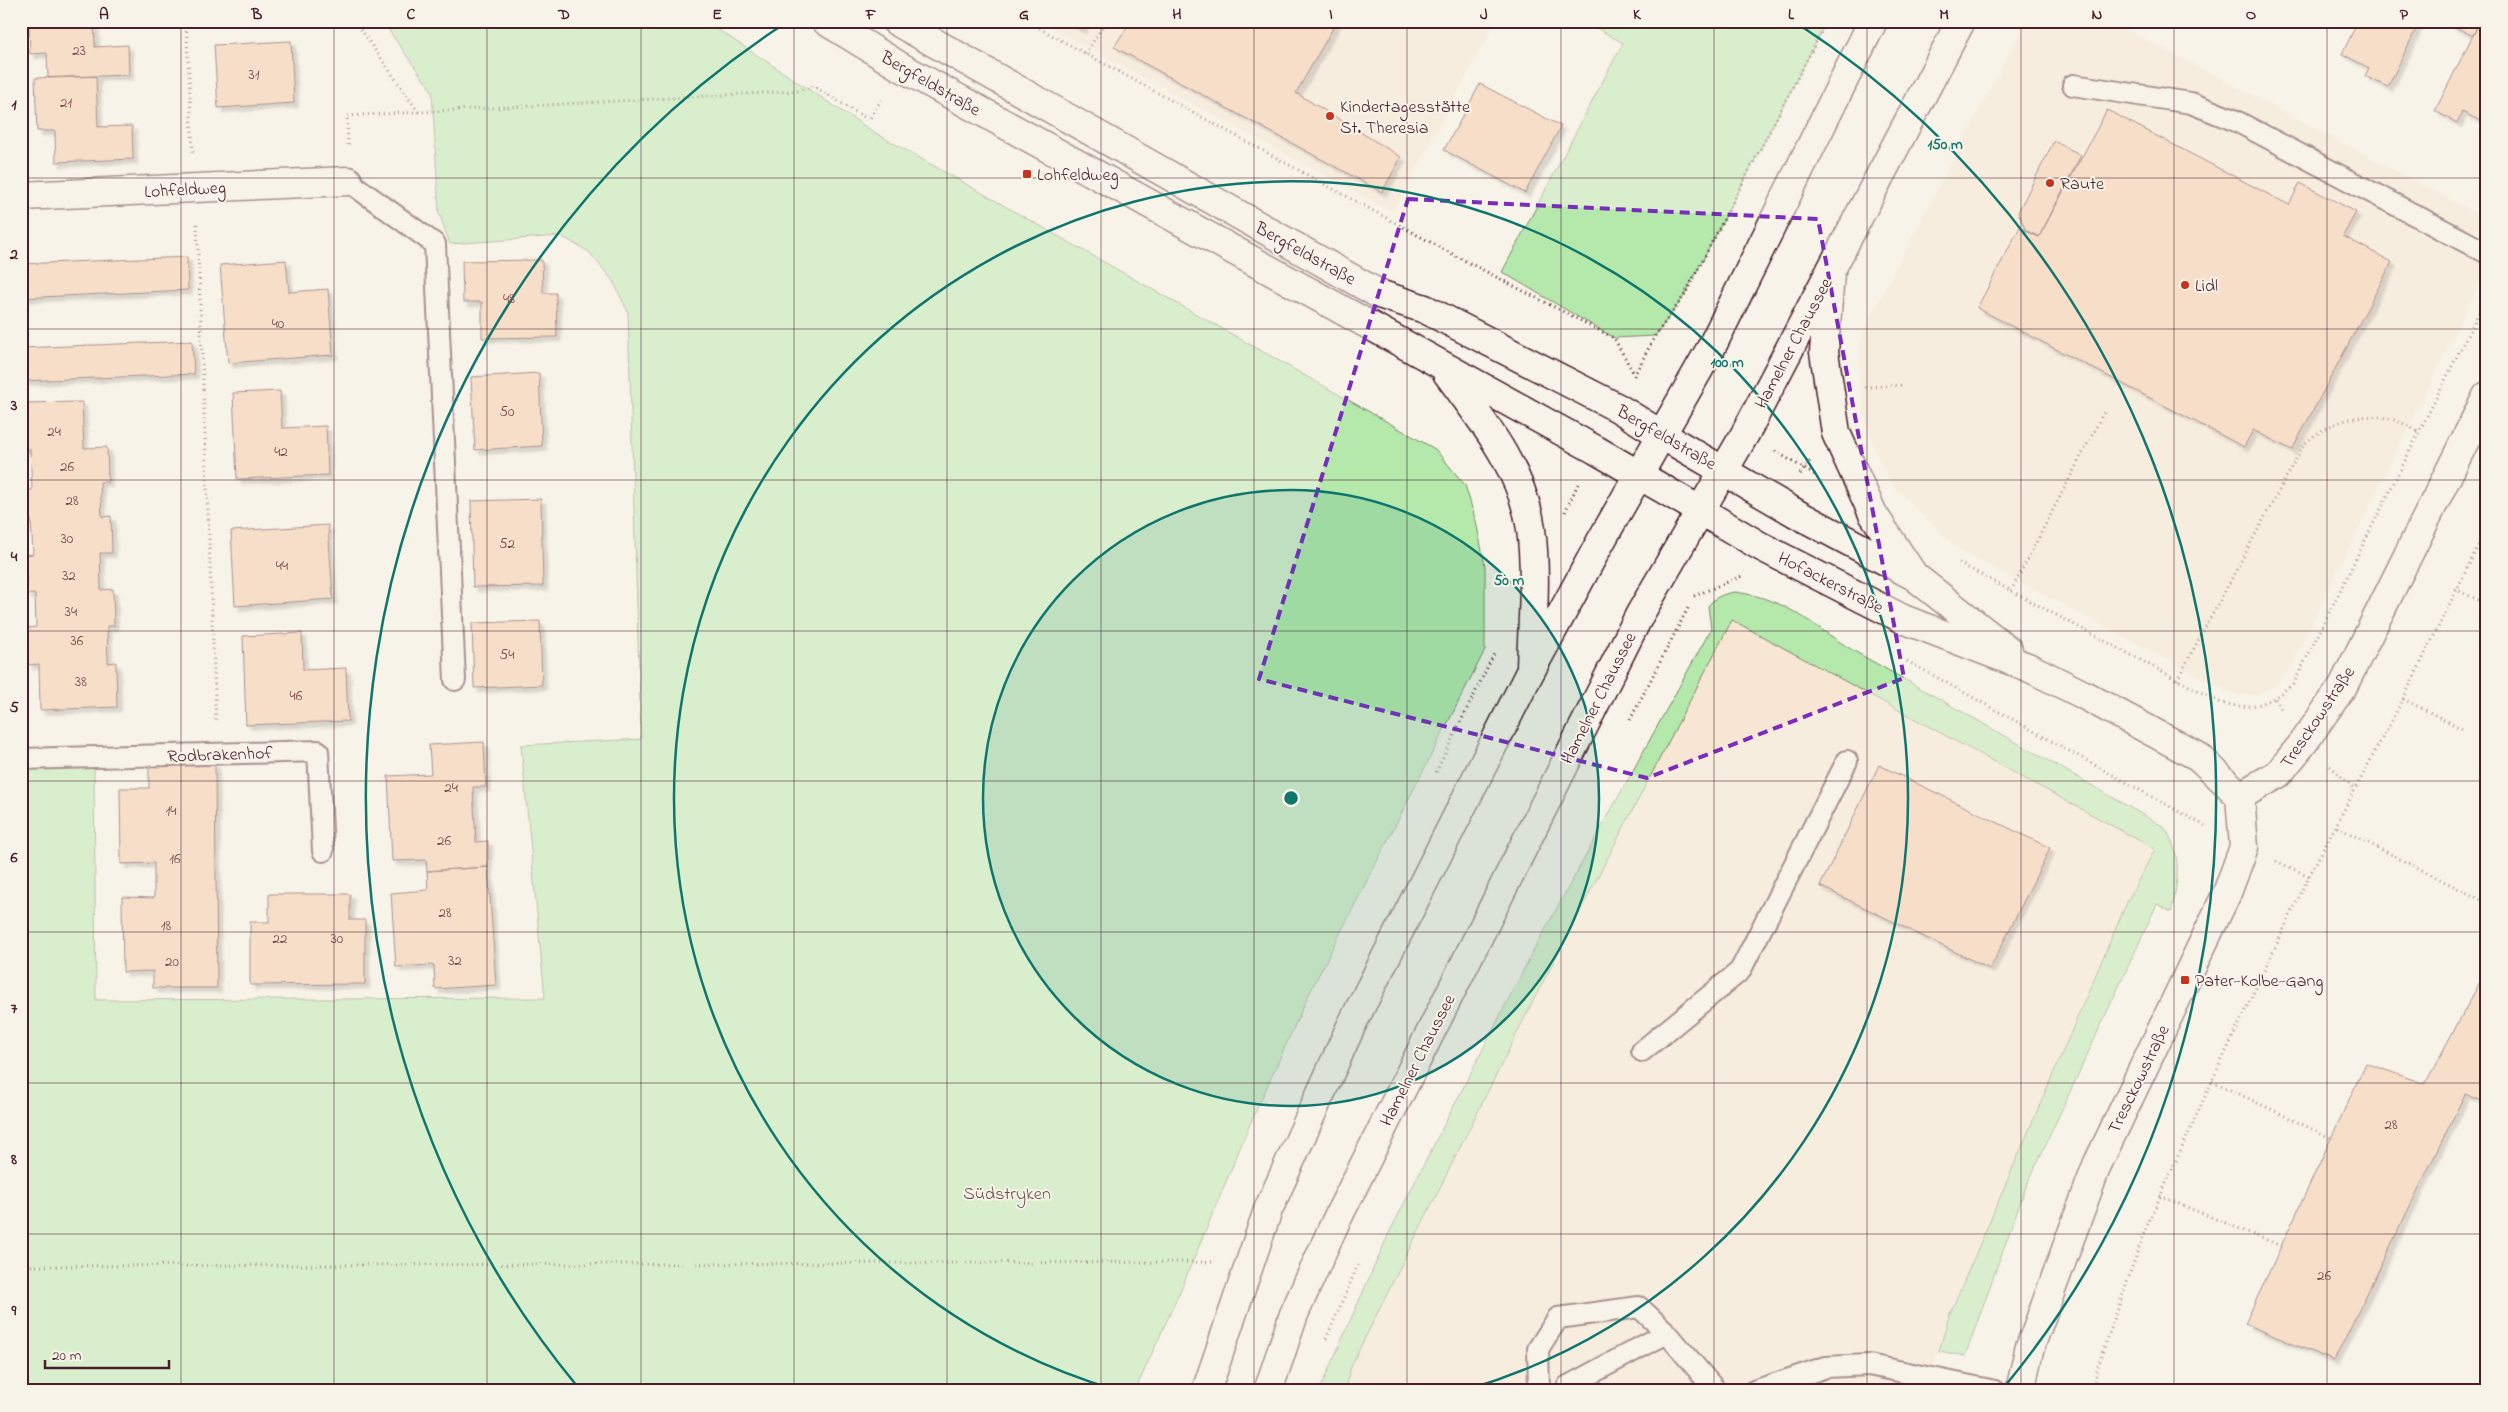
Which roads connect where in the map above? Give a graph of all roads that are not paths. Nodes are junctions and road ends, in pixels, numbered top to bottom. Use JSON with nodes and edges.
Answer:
{"nodes":[{"id":1,"x":826,"y":21,"type":"edge"},
{"id":2,"x":896,"y":21,"type":"edge"},
{"id":3,"x":1873,"y":21,"type":"edge"},
{"id":4,"x":1960,"y":21,"type":"edge"},
{"id":5,"x":2073,"y":85,"type":"dead end"},
{"id":6,"x":348,"y":181,"type":"joint"},
{"id":7,"x":21,"y":196,"type":"edge"},
{"id":8,"x":2487,"y":253,"type":"edge"},
{"id":9,"x":1830,"y":273,"type":"junction"},
{"id":10,"x":1443,"y":367,"type":"junction"},
{"id":11,"x":2487,"y":396,"type":"edge"},
{"id":12,"x":1662,"y":434,"type":"junction"},
{"id":13,"x":1724,"y":470,"type":"junction"},
{"id":14,"x":1640,"y":476,"type":"junction"},
{"id":15,"x":1701,"y":511,"type":"junction"},
{"id":16,"x":1914,"y":576,"type":"junction"},
{"id":17,"x":2030,"y":668,"type":"junction"},
{"id":18,"x":1531,"y":670,"type":"junction"},
{"id":19,"x":455,"y":680,"type":"dead end"},
{"id":20,"x":21,"y":759,"type":"edge"},
{"id":21,"x":1847,"y":761,"type":"dead end"},
{"id":22,"x":2240,"y":796,"type":"junction"},
{"id":23,"x":323,"y":851,"type":"dead end"},
{"id":24,"x":1642,"y":1051,"type":"dead end"},
{"id":25,"x":1667,"y":1334,"type":"junction"},
{"id":26,"x":1539,"y":1386,"type":"dead end"},
{"id":27,"x":1206,"y":1391,"type":"edge"},
{"id":28,"x":1268,"y":1391,"type":"edge"},
{"id":29,"x":1566,"y":1391,"type":"edge"},
{"id":30,"x":1716,"y":1391,"type":"edge"},
{"id":31,"x":1754,"y":1391,"type":"edge"},
{"id":32,"x":1995,"y":1391,"type":"edge"},
{"id":33,"x":2020,"y":1391,"type":"edge"}],
"edges":[{"from":1,"to":10,"type":"street","name":"Bergfeldstraße"},
{"from":2,"to":12,"type":"street","name":"Bergfeldstraße"},
{"from":3,"to":12,"type":"street"},
{"from":4,"to":9,"type":"street","name":"Hamelner Chaussee"},
{"from":5,"to":8,"type":"lane"},
{"from":6,"to":7,"type":"street","name":"Lohfeldweg"},
{"from":6,"to":19,"type":"lane"},
{"from":9,"to":13,"type":"street","name":"Hamelner Chaussee"},
{"from":9,"to":16,"type":"street","name":"Hofackerstraße"},
{"from":10,"to":14,"type":"street","name":"Bergfeldstraße"},
{"from":10,"to":18,"type":"street"},
{"from":11,"to":22,"type":"street","name":"Tresckowstraße"},
{"from":12,"to":13,"type":"street","name":"Bergfeldstraße"},
{"from":12,"to":14,"type":"street"},
{"from":13,"to":15,"type":"street","name":"Hamelner Chaussee"},
{"from":13,"to":16,"type":"street","name":"Hofackerstraße"},
{"from":14,"to":15,"type":"street","name":"Hofackerstraße"},
{"from":14,"to":18,"type":"street"},
{"from":15,"to":17,"type":"street","name":"Hofackerstraße"},
{"from":15,"to":28,"type":"street","name":"Hamelner Chaussee"},
{"from":16,"to":17,"type":"street","name":"Hofackerstraße"},
{"from":17,"to":22,"type":"street","name":"Hofackerstraße"},
{"from":18,"to":27,"type":"street"},
{"from":20,"to":23,"type":"lane","name":"Rodbrakenhof"},
{"from":21,"to":24,"type":"lane"},
{"from":22,"to":33,"type":"street","name":"Tresckowstraße"},
{"from":25,"to":26,"type":"lane"},
{"from":25,"to":29,"type":"lane"},
{"from":25,"to":30,"type":"lane"},
{"from":31,"to":32,"type":"lane"}]}
